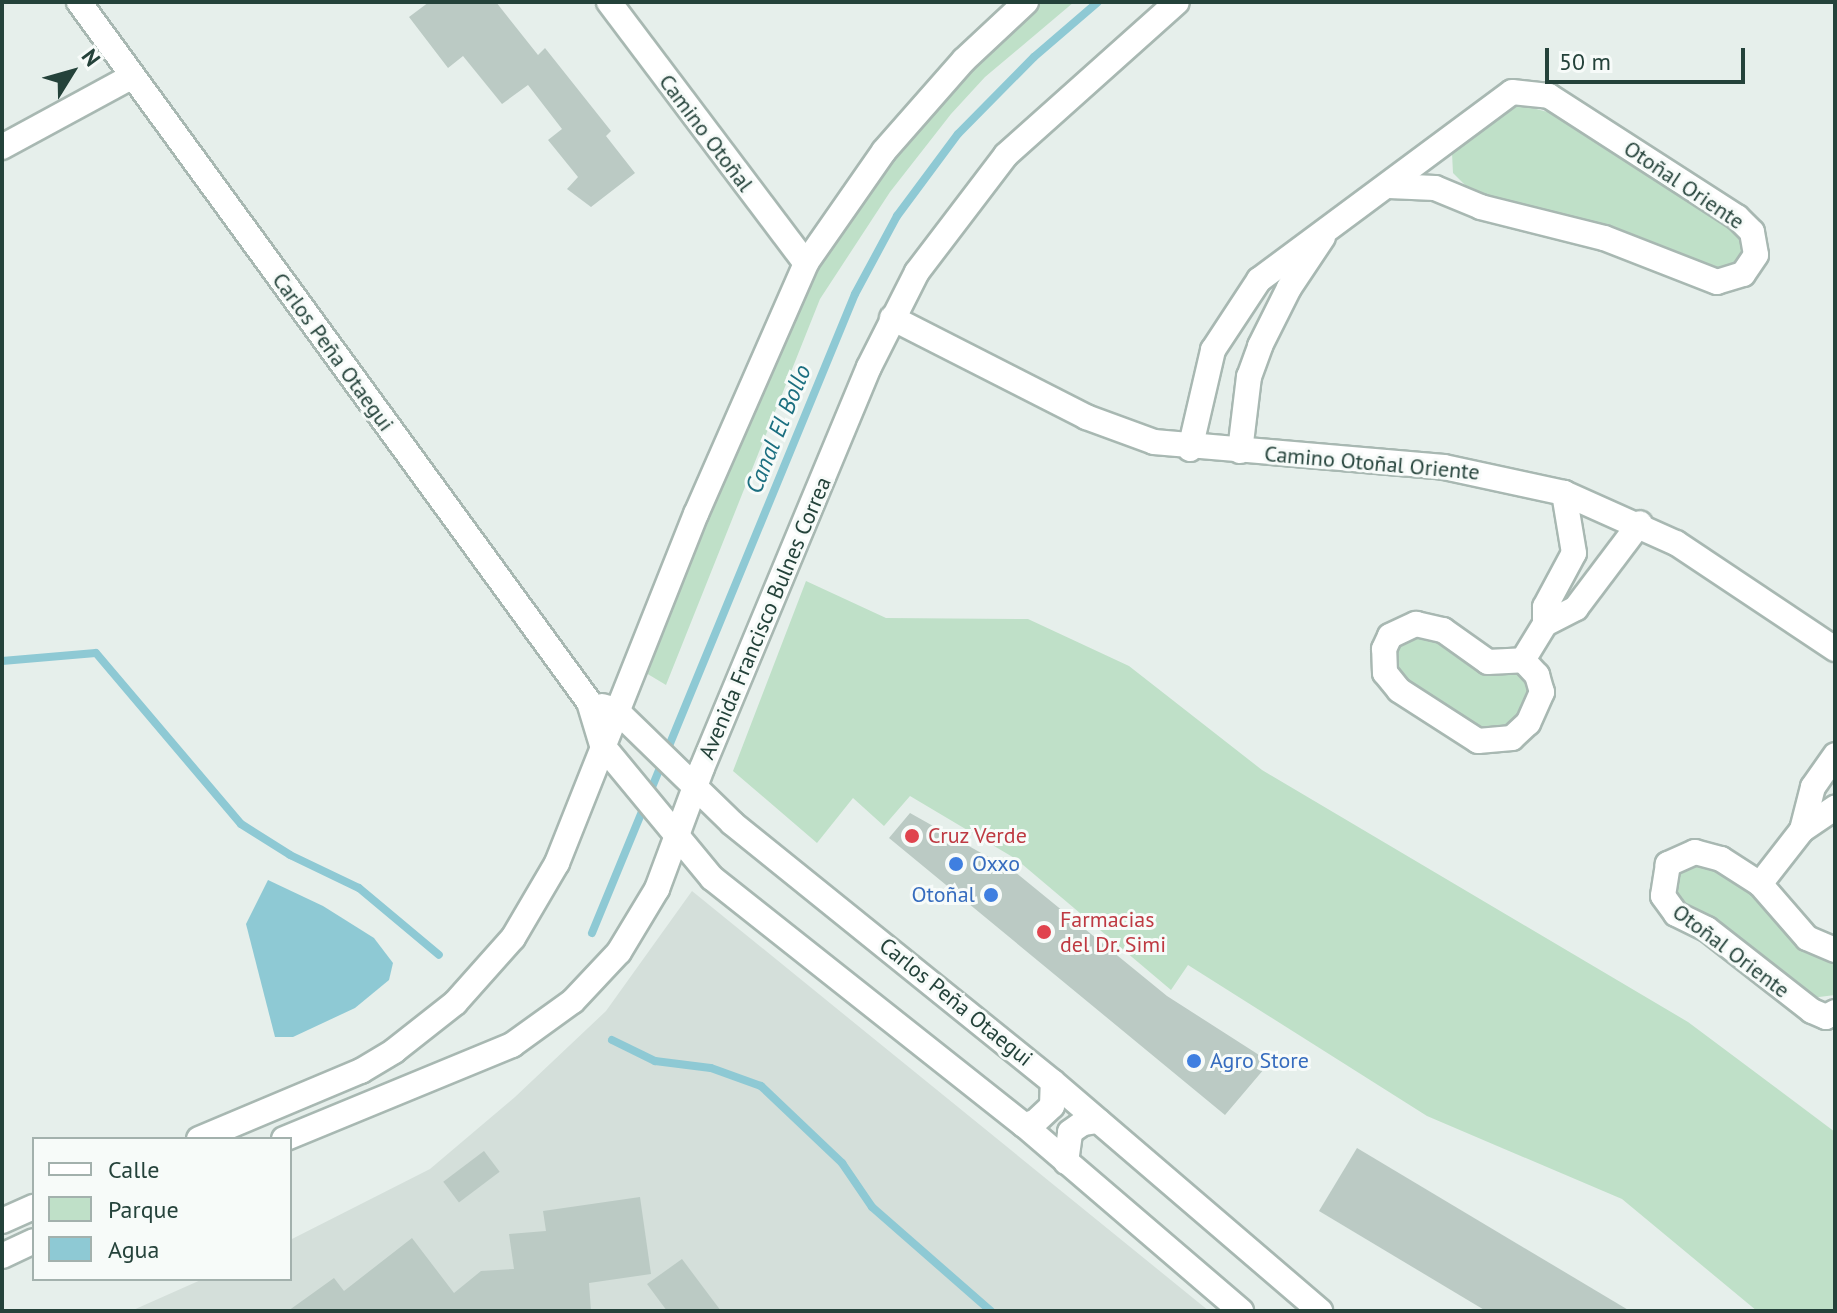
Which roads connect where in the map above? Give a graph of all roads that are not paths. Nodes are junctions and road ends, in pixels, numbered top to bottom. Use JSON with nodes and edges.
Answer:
{"nodes":[{"id":1,"x":79,"y":2,"type":"edge"},
{"id":2,"x":609,"y":2,"type":"edge"},
{"id":3,"x":1026,"y":2,"type":"edge"},
{"id":4,"x":1177,"y":2,"type":"edge"},
{"id":5,"x":131,"y":77,"type":"junction"},
{"id":6,"x":1443,"y":142,"type":"junction"},
{"id":7,"x":2,"y":147,"type":"edge"},
{"id":8,"x":1389,"y":186,"type":"junction"},
{"id":9,"x":1460,"y":200,"type":"junction"},
{"id":10,"x":1328,"y":231,"type":"junction"},
{"id":11,"x":806,"y":263,"type":"junction"},
{"id":12,"x":892,"y":318,"type":"junction"},
{"id":13,"x":1190,"y":449,"type":"junction"},
{"id":14,"x":1240,"y":451,"type":"junction"},
{"id":15,"x":1564,"y":493,"type":"junction"},
{"id":16,"x":1640,"y":523,"type":"junction"},
{"id":17,"x":1545,"y":624,"type":"junction"},
{"id":18,"x":1835,"y":649,"type":"edge"},
{"id":19,"x":1523,"y":660,"type":"junction"},
{"id":20,"x":589,"y":702,"type":"junction"},
{"id":21,"x":616,"y":710,"type":"junction"},
{"id":22,"x":602,"y":745,"type":"junction"},
{"id":23,"x":1835,"y":755,"type":"edge"},
{"id":24,"x":687,"y":782,"type":"junction"},
{"id":25,"x":1835,"y":808,"type":"edge"},
{"id":26,"x":1802,"y":830,"type":"junction"},
{"id":27,"x":678,"y":837,"type":"junction"},
{"id":28,"x":1760,"y":884,"type":"junction"},
{"id":29,"x":1835,"y":950,"type":"edge"},
{"id":30,"x":1835,"y":1012,"type":"edge"},
{"id":31,"x":1053,"y":1082,"type":"junction"},
{"id":32,"x":1098,"y":1121,"type":"junction"},
{"id":33,"x":1024,"y":1125,"type":"junction"},
{"id":34,"x":204,"y":1137,"type":"edge"},
{"id":35,"x":289,"y":1137,"type":"edge"},
{"id":36,"x":1066,"y":1162,"type":"junction"},
{"id":37,"x":32,"y":1208,"type":"edge"},
{"id":38,"x":2,"y":1221,"type":"edge"},
{"id":39,"x":32,"y":1242,"type":"edge"},
{"id":40,"x":2,"y":1256,"type":"edge"},
{"id":41,"x":1241,"y":1311,"type":"edge"},
{"id":42,"x":1320,"y":1311,"type":"edge"}],
"edges":[{"from":1,"to":5,"type":"street","name":"Carlos Peña Otaegui"},
{"from":2,"to":11,"type":"street","name":"Camino Otoñal"},
{"from":3,"to":11,"type":"street"},
{"from":4,"to":12,"type":"street","name":"Avenida Francisco Bulnes Correa"},
{"from":5,"to":7,"type":"street"},
{"from":5,"to":20,"type":"street","name":"Carlos Peña Otaegui"},
{"from":6,"to":8,"type":"street","name":"Otoñal Oriente"},
{"from":6,"to":9,"type":"street"},
{"from":6,"to":9,"type":"street","name":"Otoñal Oriente"},
{"from":8,"to":9,"type":"street","name":"Otoñal Oriente"},
{"from":8,"to":10,"type":"street","name":"Otoñal Oriente"},
{"from":10,"to":13,"type":"street","name":"Otoñal Oriente"},
{"from":10,"to":14,"type":"street","name":"Otoñal Oriente"},
{"from":11,"to":21,"type":"street"},
{"from":12,"to":13,"type":"street","name":"Camino Otoñal Oriente"},
{"from":12,"to":24,"type":"street","name":"Avenida Francisco Bulnes Correa"},
{"from":13,"to":14,"type":"street","name":"Camino Otoñal Oriente"},
{"from":14,"to":15,"type":"street","name":"Camino Otoñal Oriente"},
{"from":15,"to":16,"type":"street","name":"Camino Otoñal Oriente"},
{"from":15,"to":17,"type":"street"},
{"from":16,"to":17,"type":"street"},
{"from":16,"to":18,"type":"street","name":"Camino Otoñal Oriente"},
{"from":17,"to":19,"type":"street"},
{"from":19,"to":19,"type":"street"},
{"from":20,"to":21,"type":"street","name":"Carlos Peña Otaegui"},
{"from":20,"to":22,"type":"street","name":"Carlos Peña Otaegui"},
{"from":21,"to":22,"type":"street"},
{"from":21,"to":24,"type":"street","name":"Carlos Peña Otaegui"},
{"from":22,"to":27,"type":"street","name":"Carlos Peña Otaegui"},
{"from":22,"to":34,"type":"street"},
{"from":23,"to":26,"type":"street"},
{"from":24,"to":27,"type":"street","name":"Avenida Francisco Bulnes Correa"},
{"from":24,"to":31,"type":"street","name":"Carlos Peña Otaegui"},
{"from":25,"to":26,"type":"street"},
{"from":26,"to":28,"type":"street"},
{"from":27,"to":33,"type":"street","name":"Carlos Peña Otaegui"},
{"from":27,"to":35,"type":"street","name":"Avenida Francisco Bulnes Correa"},
{"from":28,"to":29,"type":"street","name":"Otoñal Oriente"},
{"from":28,"to":30,"type":"street","name":"Otoñal Oriente"},
{"from":31,"to":32,"type":"street","name":"Carlos Peña Otaegui"},
{"from":31,"to":33,"type":"street"},
{"from":32,"to":36,"type":"street"},
{"from":32,"to":42,"type":"street","name":"Carlos Peña Otaegui"},
{"from":33,"to":36,"type":"street","name":"Carlos Peña Otaegui"},
{"from":36,"to":41,"type":"street","name":"Carlos Peña Otaegui"},
{"from":37,"to":38,"type":"street"},
{"from":39,"to":40,"type":"street"}]}
